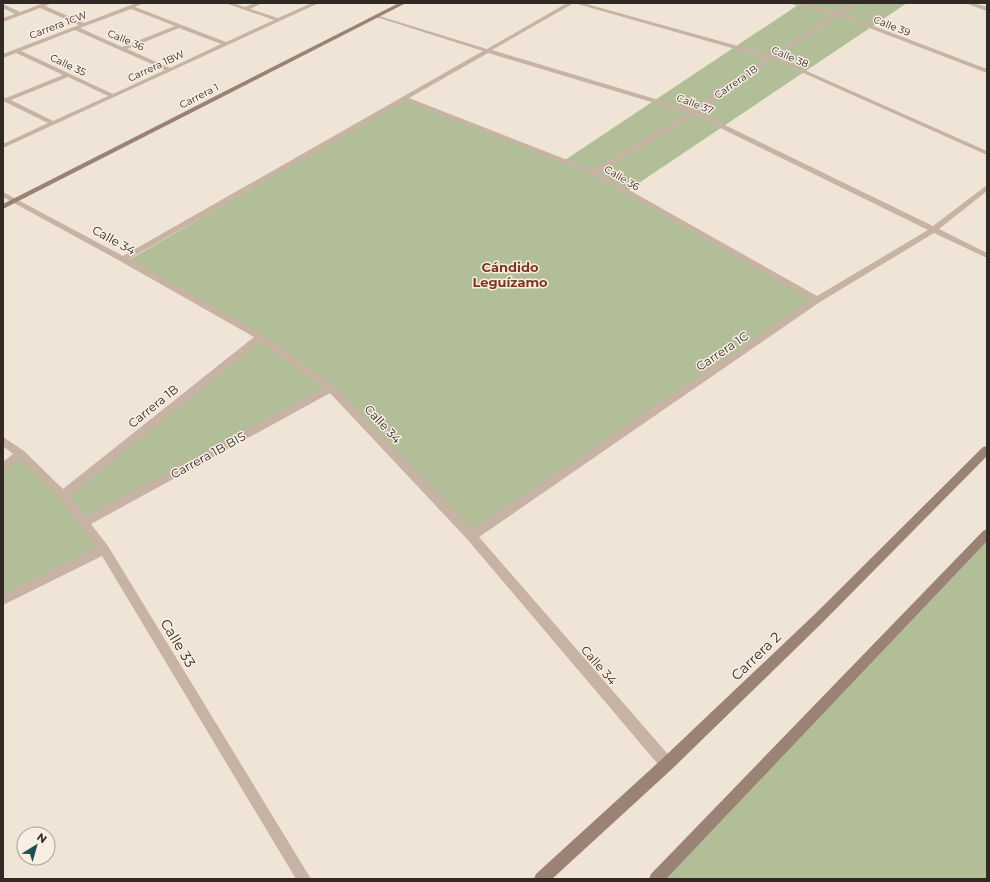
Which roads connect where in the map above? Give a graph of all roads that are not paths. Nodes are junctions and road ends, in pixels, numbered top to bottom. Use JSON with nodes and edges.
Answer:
{"nodes":[{"id":1,"x":49,"y":3,"type":"edge"},
{"id":2,"x":141,"y":3,"type":"edge"},
{"id":3,"x":228,"y":3,"type":"edge"},
{"id":4,"x":259,"y":3,"type":"edge"},
{"id":5,"x":316,"y":3,"type":"edge"},
{"id":6,"x":402,"y":3,"type":"edge"},
{"id":7,"x":571,"y":3,"type":"edge"},
{"id":8,"x":577,"y":3,"type":"edge"},
{"id":9,"x":790,"y":3,"type":"edge"},
{"id":10,"x":857,"y":3,"type":"edge"},
{"id":11,"x":968,"y":3,"type":"edge"},
{"id":12,"x":3,"y":6,"type":"edge"},
{"id":13,"x":40,"y":6,"type":"junction"},
{"id":14,"x":131,"y":7,"type":"junction"},
{"id":15,"x":245,"y":9,"type":"junction"},
{"id":16,"x":987,"y":9,"type":"edge"},
{"id":17,"x":20,"y":14,"type":"junction"},
{"id":18,"x":836,"y":14,"type":"junction"},
{"id":19,"x":378,"y":16,"type":"junction"},
{"id":20,"x":3,"y":20,"type":"edge"},
{"id":21,"x":278,"y":20,"type":"junction"},
{"id":22,"x":84,"y":25,"type":"junction"},
{"id":23,"x":179,"y":26,"type":"junction"},
{"id":24,"x":74,"y":28,"type":"junction"},
{"id":25,"x":226,"y":44,"type":"junction"},
{"id":26,"x":122,"y":49,"type":"junction"},
{"id":27,"x":16,"y":51,"type":"junction"},
{"id":28,"x":488,"y":51,"type":"junction"},
{"id":29,"x":3,"y":56,"type":"edge"},
{"id":30,"x":771,"y":57,"type":"junction"},
{"id":31,"x":170,"y":70,"type":"junction"},
{"id":32,"x":987,"y":71,"type":"edge"},
{"id":33,"x":68,"y":75,"type":"junction"},
{"id":34,"x":113,"y":96,"type":"junction"},
{"id":35,"x":404,"y":98,"type":"junction"},
{"id":36,"x":4,"y":99,"type":"edge"},
{"id":37,"x":693,"y":112,"type":"junction"},
{"id":38,"x":52,"y":123,"type":"junction"},
{"id":39,"x":3,"y":146,"type":"edge"},
{"id":40,"x":987,"y":153,"type":"edge"},
{"id":41,"x":594,"y":172,"type":"junction"},
{"id":42,"x":987,"y":187,"type":"edge"},
{"id":43,"x":3,"y":194,"type":"edge"},
{"id":44,"x":15,"y":200,"type":"junction"},
{"id":45,"x":3,"y":207,"type":"edge"},
{"id":46,"x":933,"y":230,"type":"junction"},
{"id":47,"x":987,"y":256,"type":"edge"},
{"id":48,"x":123,"y":259,"type":"junction"},
{"id":49,"x":817,"y":300,"type":"junction"},
{"id":50,"x":260,"y":337,"type":"junction"},
{"id":51,"x":331,"y":388,"type":"junction"},
{"id":52,"x":3,"y":442,"type":"edge"},
{"id":53,"x":987,"y":450,"type":"edge"},
{"id":54,"x":20,"y":454,"type":"junction"},
{"id":55,"x":3,"y":468,"type":"edge"},
{"id":56,"x":63,"y":495,"type":"junction"},
{"id":57,"x":84,"y":522,"type":"junction"},
{"id":58,"x":987,"y":534,"type":"edge"},
{"id":59,"x":471,"y":536,"type":"junction"},
{"id":60,"x":104,"y":548,"type":"junction"},
{"id":61,"x":3,"y":600,"type":"edge"},
{"id":62,"x":667,"y":764,"type":"junction"},
{"id":63,"x":304,"y":879,"type":"edge"},
{"id":64,"x":541,"y":879,"type":"edge"},
{"id":65,"x":656,"y":879,"type":"edge"}],
"edges":[{"from":1,"to":13,"type":"street"},
{"from":2,"to":14,"type":"street","name":"Carrera 1CW"},
{"from":3,"to":15,"type":"street"},
{"from":4,"to":15,"type":"street"},
{"from":5,"to":21,"type":"street","name":"Carrera 1BW"},
{"from":6,"to":19,"type":"main road","name":"Carrera 1"},
{"from":7,"to":28,"type":"street"},
{"from":8,"to":30,"type":"street","name":"Calle 38"},
{"from":9,"to":18,"type":"street","name":"Calle 39"},
{"from":10,"to":18,"type":"street","name":"Carrera 1B"},
{"from":11,"to":16,"type":"street"},
{"from":12,"to":17,"type":"street"},
{"from":13,"to":17,"type":"street"},
{"from":13,"to":22,"type":"street"},
{"from":14,"to":22,"type":"street","name":"Carrera 1CW"},
{"from":14,"to":23,"type":"street"},
{"from":15,"to":21,"type":"street"},
{"from":17,"to":20,"type":"street"},
{"from":18,"to":30,"type":"street","name":"Carrera 1B"},
{"from":18,"to":32,"type":"street","name":"Calle 39"},
{"from":19,"to":28,"type":"street","name":"Calle 37"},
{"from":19,"to":44,"type":"main road","name":"Carrera 1"},
{"from":21,"to":25,"type":"street","name":"Carrera 1BW"},
{"from":22,"to":24,"type":"street","name":"Carrera 1CW"},
{"from":23,"to":25,"type":"street"},
{"from":23,"to":26,"type":"street"},
{"from":24,"to":26,"type":"street","name":"Calle 36"},
{"from":24,"to":27,"type":"street","name":"Carrera 1CW"},
{"from":25,"to":31,"type":"street","name":"Carrera 1BW"},
{"from":26,"to":31,"type":"street","name":"Calle 36"},
{"from":27,"to":29,"type":"street","name":"Carrera 1CW"},
{"from":27,"to":33,"type":"street","name":"Calle 35"},
{"from":28,"to":35,"type":"street"},
{"from":28,"to":37,"type":"street","name":"Calle 37"},
{"from":30,"to":37,"type":"street","name":"Carrera 1B"},
{"from":30,"to":40,"type":"street","name":"Calle 38"},
{"from":31,"to":34,"type":"street","name":"Carrera 1BW"},
{"from":33,"to":34,"type":"street","name":"Calle 35"},
{"from":33,"to":36,"type":"street"},
{"from":34,"to":38,"type":"street","name":"Carrera 1BW"},
{"from":35,"to":41,"type":"street","name":"Calle 36"},
{"from":35,"to":48,"type":"street"},
{"from":36,"to":38,"type":"street"},
{"from":37,"to":41,"type":"street","name":"Carrera 1B"},
{"from":37,"to":46,"type":"street","name":"Calle 37"},
{"from":38,"to":39,"type":"street","name":"Carrera 1BW"},
{"from":41,"to":49,"type":"street","name":"Calle 36"},
{"from":42,"to":46,"type":"street","name":"Carrera 1C"},
{"from":43,"to":44,"type":"street","name":"Calle 34"},
{"from":44,"to":45,"type":"main road","name":"Carrera 1"},
{"from":44,"to":48,"type":"street","name":"Calle 34"},
{"from":46,"to":47,"type":"street","name":"Calle 37"},
{"from":46,"to":49,"type":"street","name":"Carrera 1C"},
{"from":48,"to":50,"type":"street","name":"Calle 34"},
{"from":49,"to":59,"type":"street","name":"Carrera 1C"},
{"from":50,"to":51,"type":"street","name":"Calle 34"},
{"from":50,"to":56,"type":"street","name":"Carrera 1B"},
{"from":51,"to":57,"type":"street","name":"Carrera 1B BIS"},
{"from":51,"to":59,"type":"street","name":"Calle 34"},
{"from":52,"to":54,"type":"street","name":"Calle 33"},
{"from":53,"to":62,"type":"main road","name":"Carrera 2"},
{"from":54,"to":55,"type":"street"},
{"from":54,"to":56,"type":"street","name":"Calle 33"},
{"from":56,"to":57,"type":"street","name":"Calle 33"},
{"from":57,"to":60,"type":"street","name":"Calle 33"},
{"from":58,"to":65,"type":"main road"},
{"from":59,"to":62,"type":"street","name":"Calle 34"},
{"from":60,"to":61,"type":"street"},
{"from":60,"to":63,"type":"street","name":"Calle 33"},
{"from":62,"to":64,"type":"main road","name":"Carrera 2"}]}
